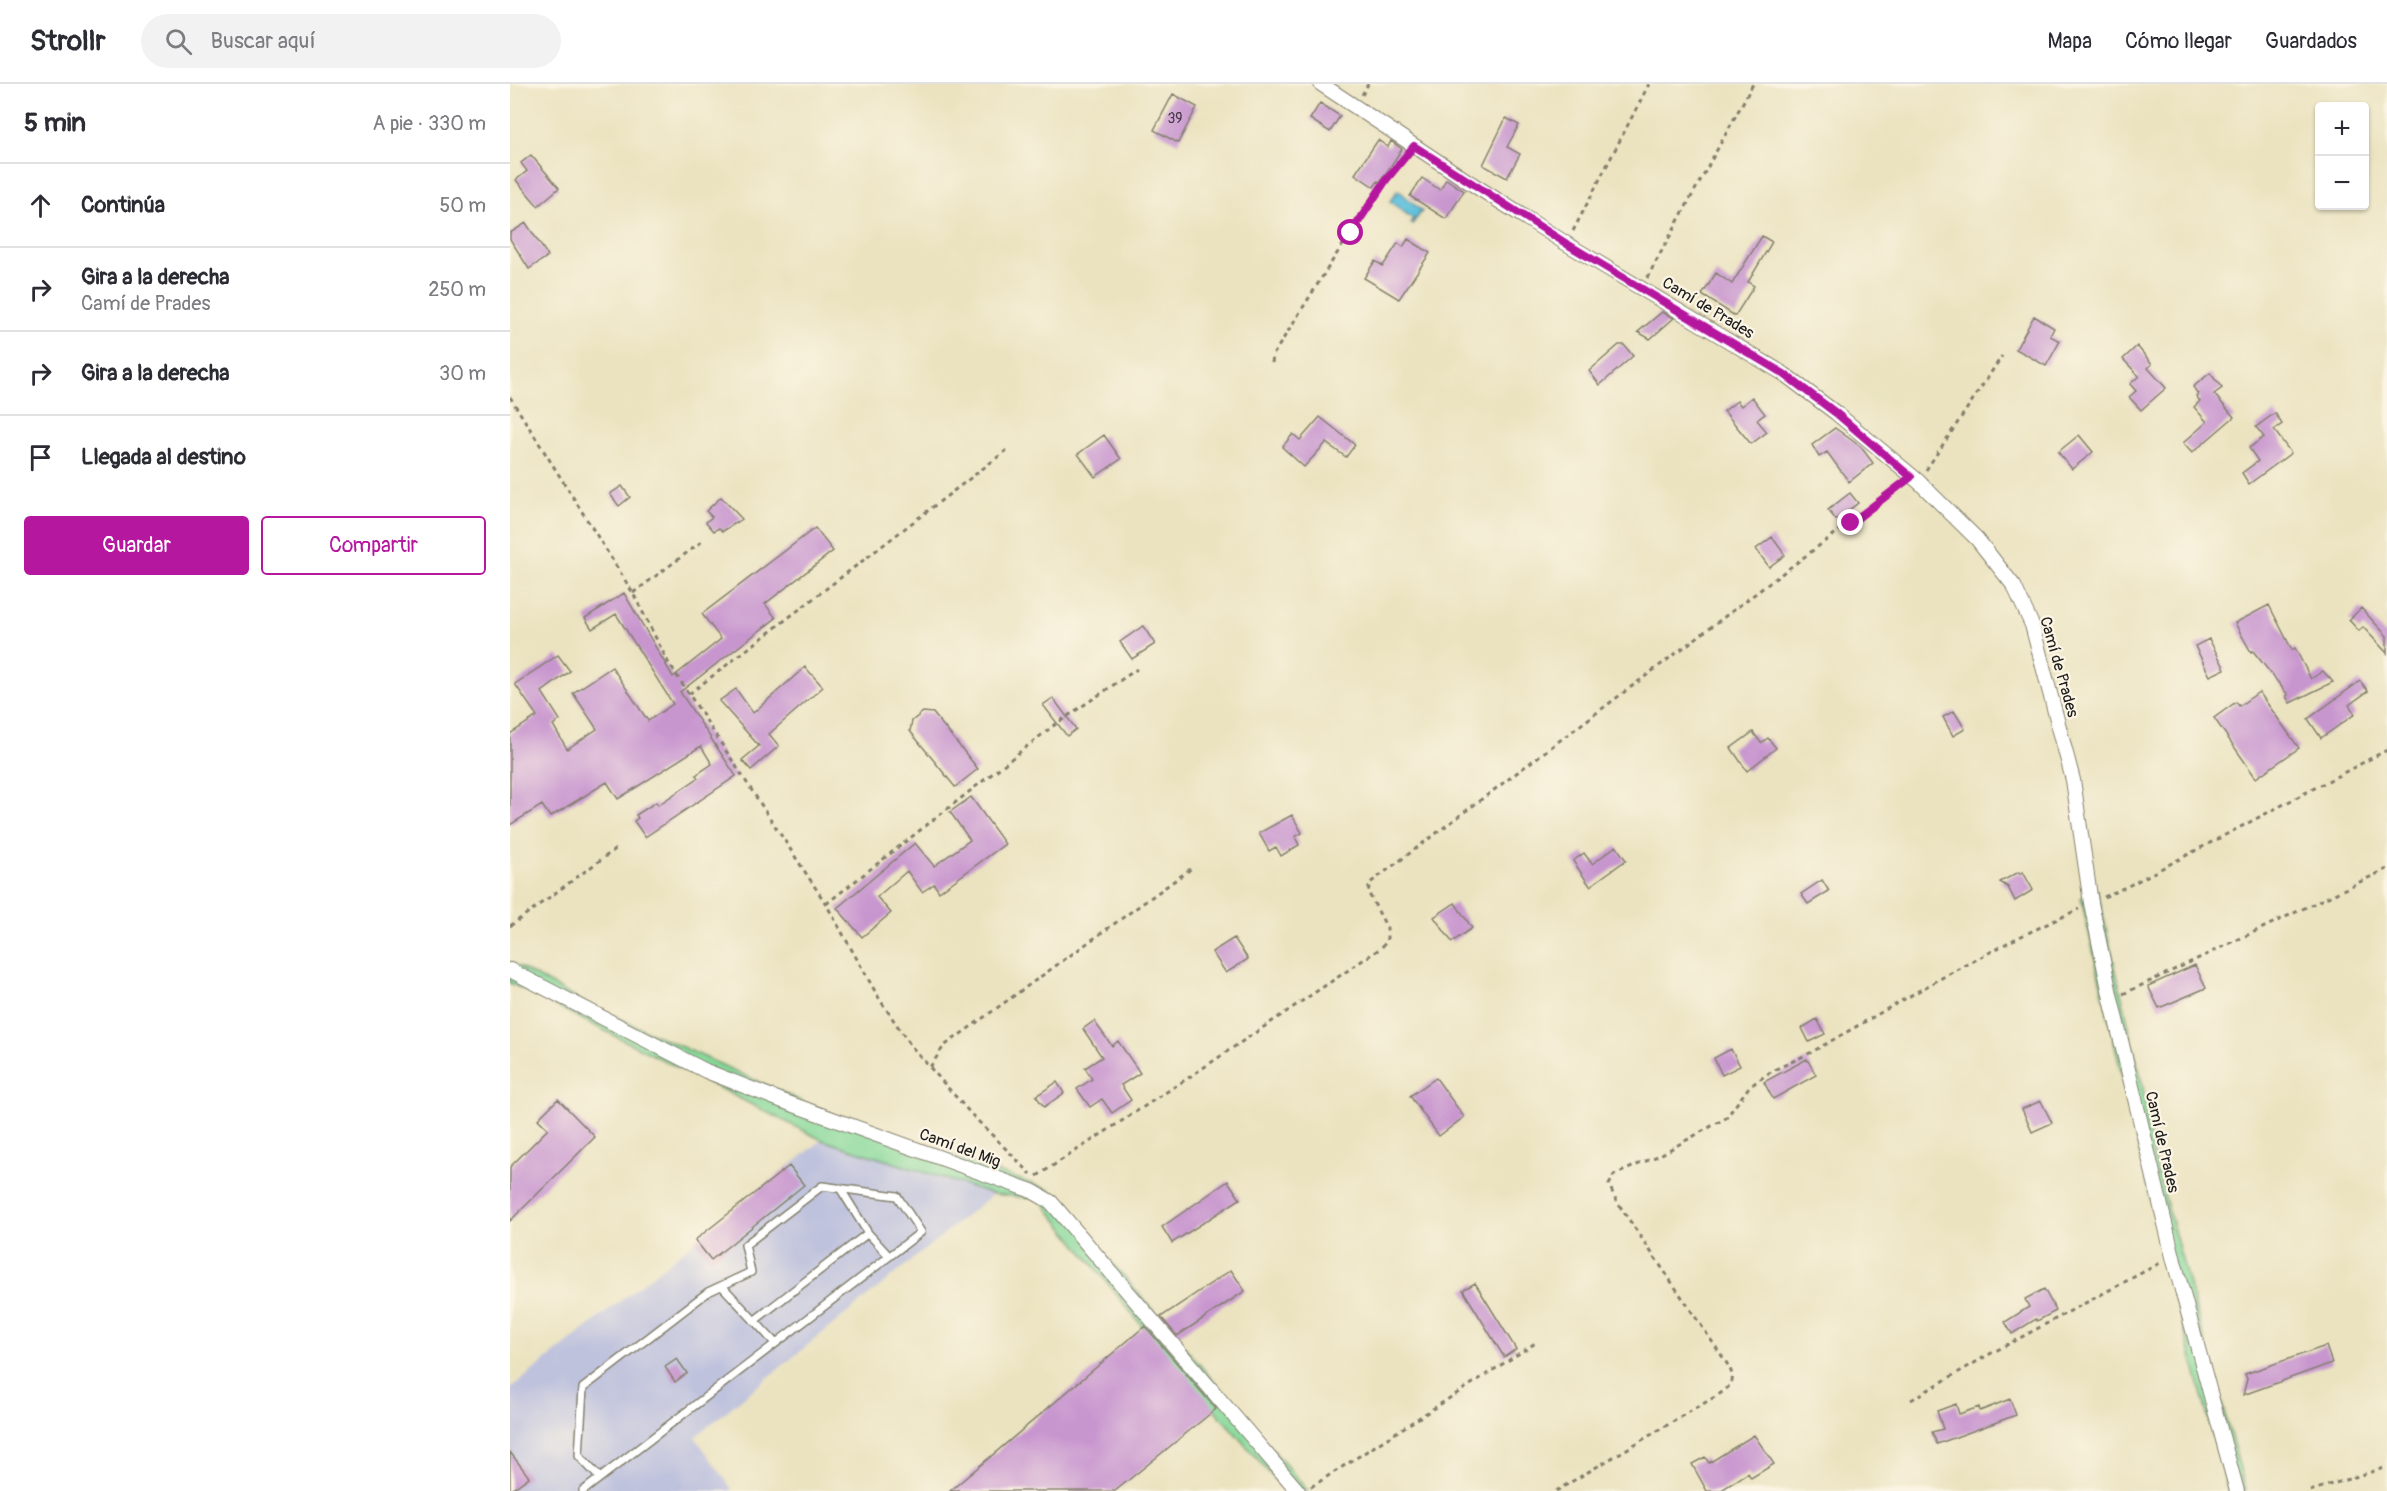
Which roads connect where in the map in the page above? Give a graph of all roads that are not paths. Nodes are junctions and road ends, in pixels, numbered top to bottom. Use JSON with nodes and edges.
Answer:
{"nodes":[{"id":1,"x":1321,"y":84,"type":"edge"},
{"id":2,"x":510,"y":970,"type":"edge"},
{"id":3,"x":840,"y":1188,"type":"junction"},
{"id":4,"x":868,"y":1233,"type":"junction"},
{"id":5,"x":889,"y":1256,"type":"junction"},
{"id":6,"x":722,"y":1286,"type":"junction"},
{"id":7,"x":754,"y":1321,"type":"junction"},
{"id":8,"x":775,"y":1343,"type":"junction"},
{"id":9,"x":600,"y":1478,"type":"junction"},
{"id":10,"x":583,"y":1491,"type":"edge"},
{"id":11,"x":1299,"y":1491,"type":"edge"},
{"id":12,"x":2237,"y":1491,"type":"edge"}],
"edges":[{"from":1,"to":12,"type":"street","name":"Camí de Prades"},
{"from":2,"to":11,"type":"street","name":"Camí del Mig"},
{"from":3,"to":4,"type":"lane"},
{"from":3,"to":5,"type":"lane"},
{"from":3,"to":6,"type":"lane"},
{"from":4,"to":5,"type":"lane"},
{"from":4,"to":7,"type":"lane"},
{"from":5,"to":8,"type":"lane"},
{"from":6,"to":7,"type":"lane"},
{"from":6,"to":9,"type":"lane"},
{"from":7,"to":8,"type":"lane"},
{"from":8,"to":9,"type":"lane"},
{"from":9,"to":10,"type":"lane"}]}
